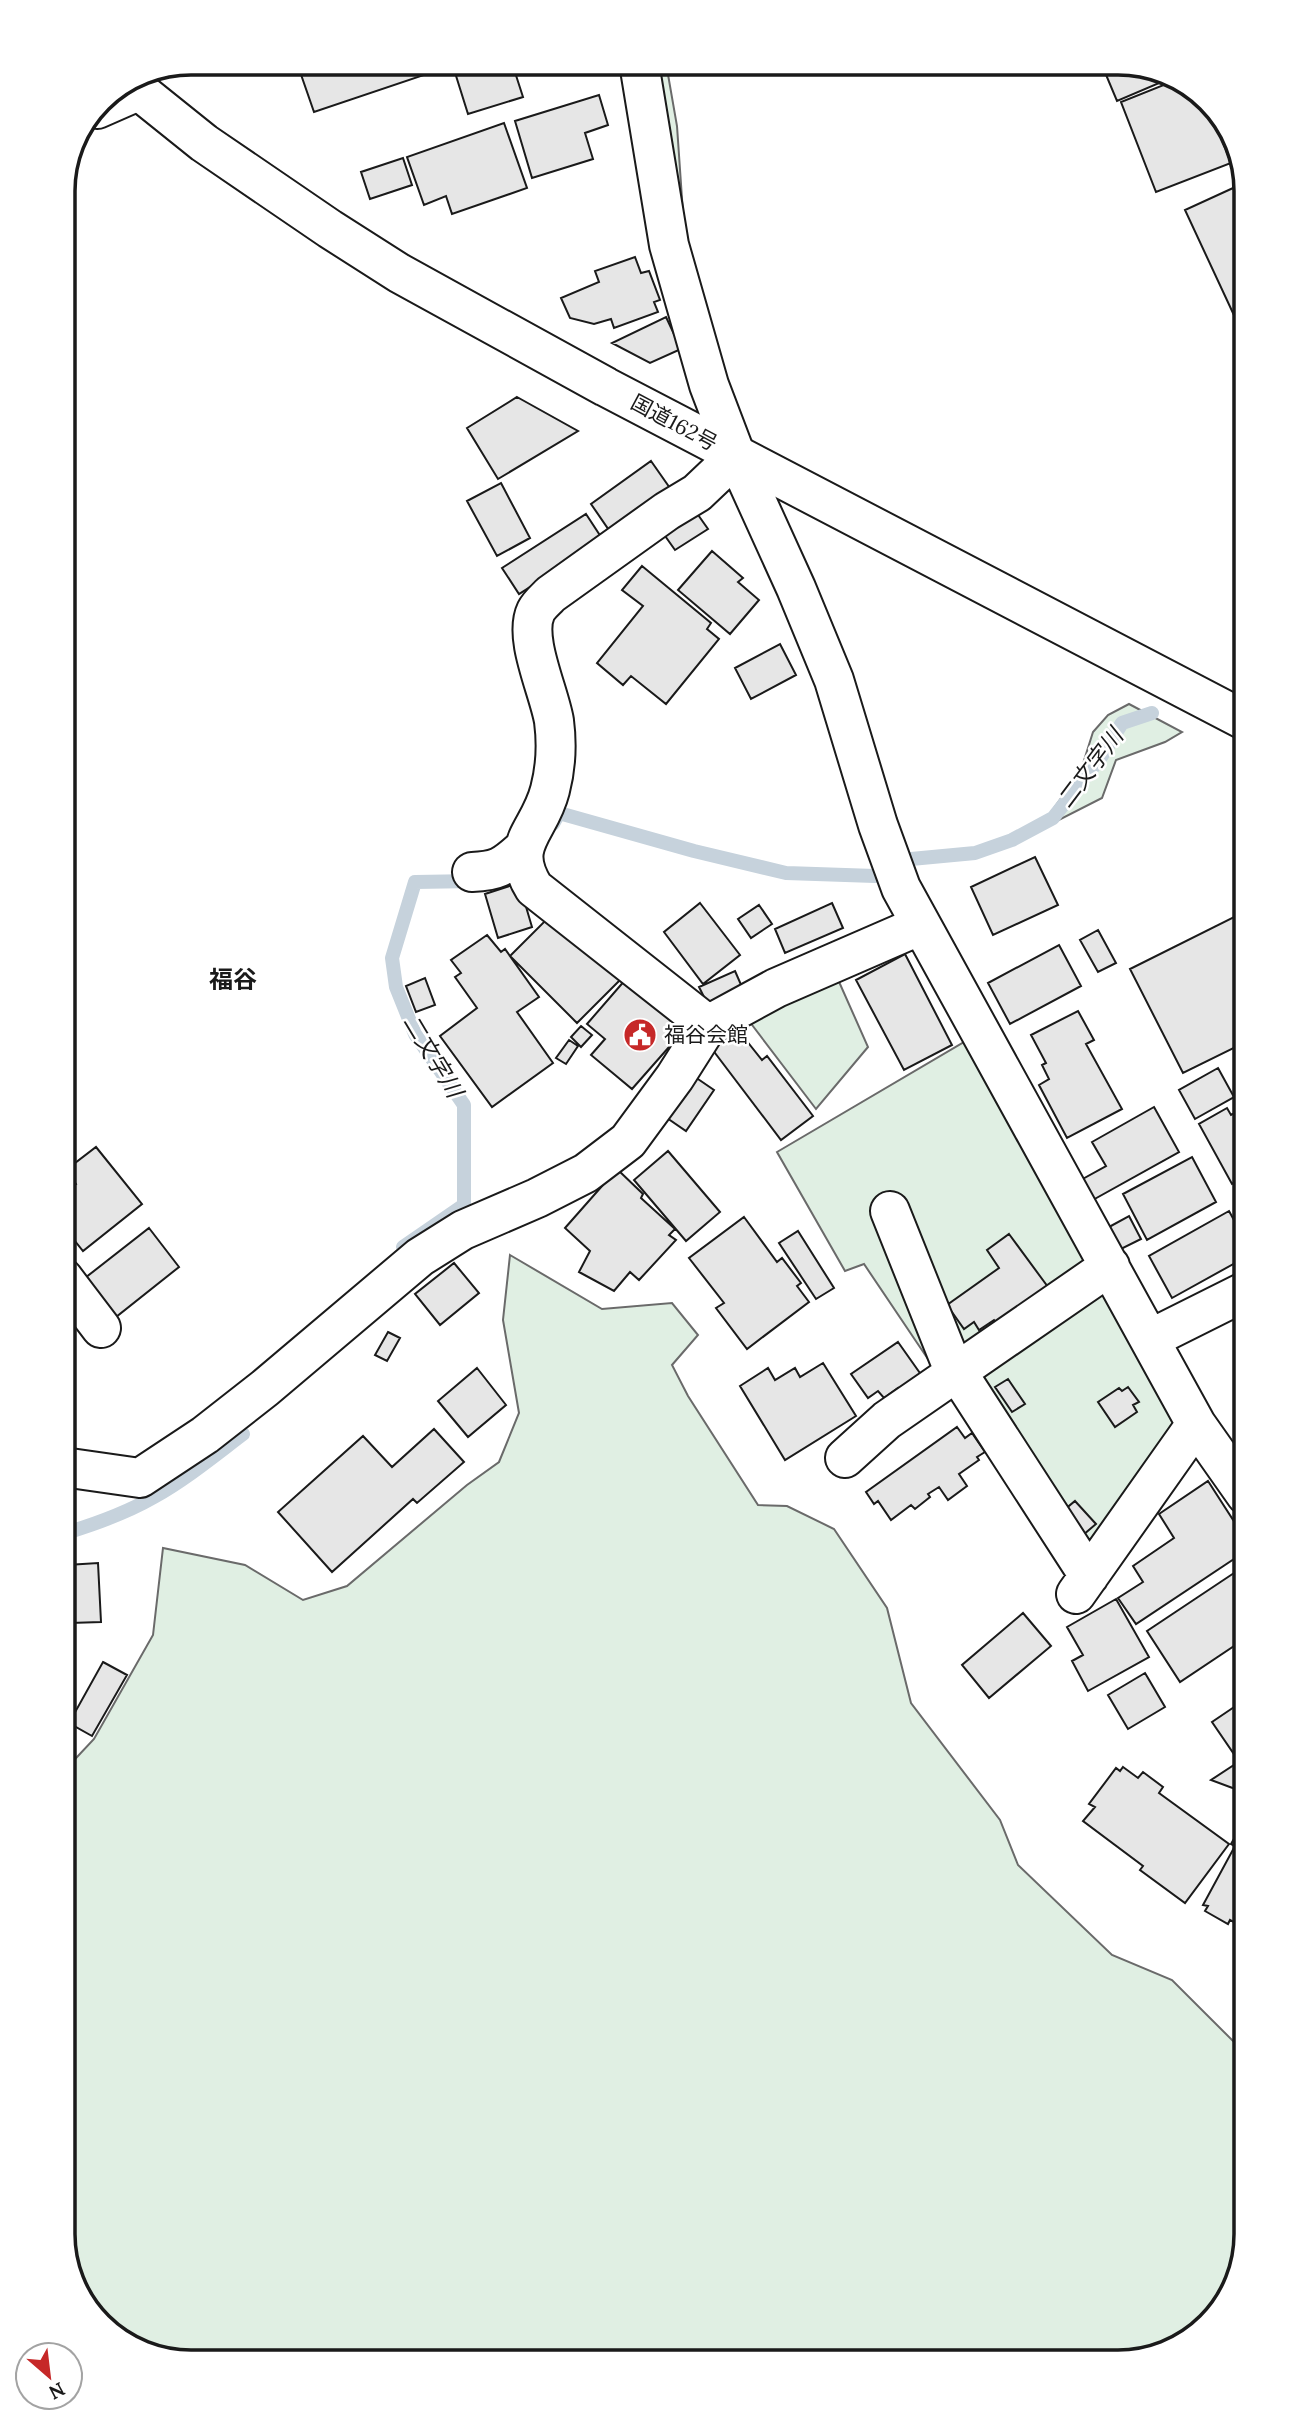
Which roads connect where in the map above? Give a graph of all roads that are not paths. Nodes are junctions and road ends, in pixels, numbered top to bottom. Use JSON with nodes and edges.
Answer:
{"nodes":[{"id":1,"x":641,"y":75,"type":"edge"},
{"id":2,"x":137,"y":90,"type":"edge"},
{"id":3,"x":736,"y":456,"type":"junction"},
{"id":4,"x":1234,"y":715,"type":"edge"},
{"id":5,"x":521,"y":851,"type":"junction"},
{"id":6,"x":472,"y":872,"type":"dead end"},
{"id":7,"x":921,"y":925,"type":"junction"},
{"id":8,"x":708,"y":1025,"type":"junction"},
{"id":9,"x":890,"y":1212,"type":"dead end"},
{"id":10,"x":1110,"y":1266,"type":"junction"},
{"id":11,"x":75,"y":1294,"type":"edge"},
{"id":12,"x":1234,"y":1297,"type":"edge"},
{"id":13,"x":101,"y":1328,"type":"dead end"},
{"id":14,"x":1150,"y":1339,"type":"junction"},
{"id":15,"x":957,"y":1371,"type":"junction"},
{"id":16,"x":1196,"y":1424,"type":"junction"},
{"id":17,"x":845,"y":1458,"type":"dead end"},
{"id":18,"x":75,"y":1469,"type":"edge"},
{"id":19,"x":1234,"y":1478,"type":"edge"}],
"edges":[{"from":1,"to":3,"type":"main road"},
{"from":2,"to":3,"type":"main road","name":"国道162号"},
{"from":3,"to":4,"type":"main road","name":"国道162号"},
{"from":3,"to":5,"type":"main road"},
{"from":3,"to":7,"type":"main road"},
{"from":5,"to":6,"type":"main road"},
{"from":5,"to":8,"type":"main road"},
{"from":7,"to":8,"type":"main road"},
{"from":7,"to":10,"type":"main road"},
{"from":8,"to":18,"type":"main road"},
{"from":9,"to":15,"type":"main road"},
{"from":10,"to":14,"type":"main road"},
{"from":10,"to":15,"type":"main road"},
{"from":11,"to":13,"type":"main road"},
{"from":12,"to":14,"type":"main road"},
{"from":14,"to":16,"type":"main road"},
{"from":15,"to":16,"type":"main road"},
{"from":15,"to":17,"type":"main road"},
{"from":16,"to":19,"type":"main road"}]}
